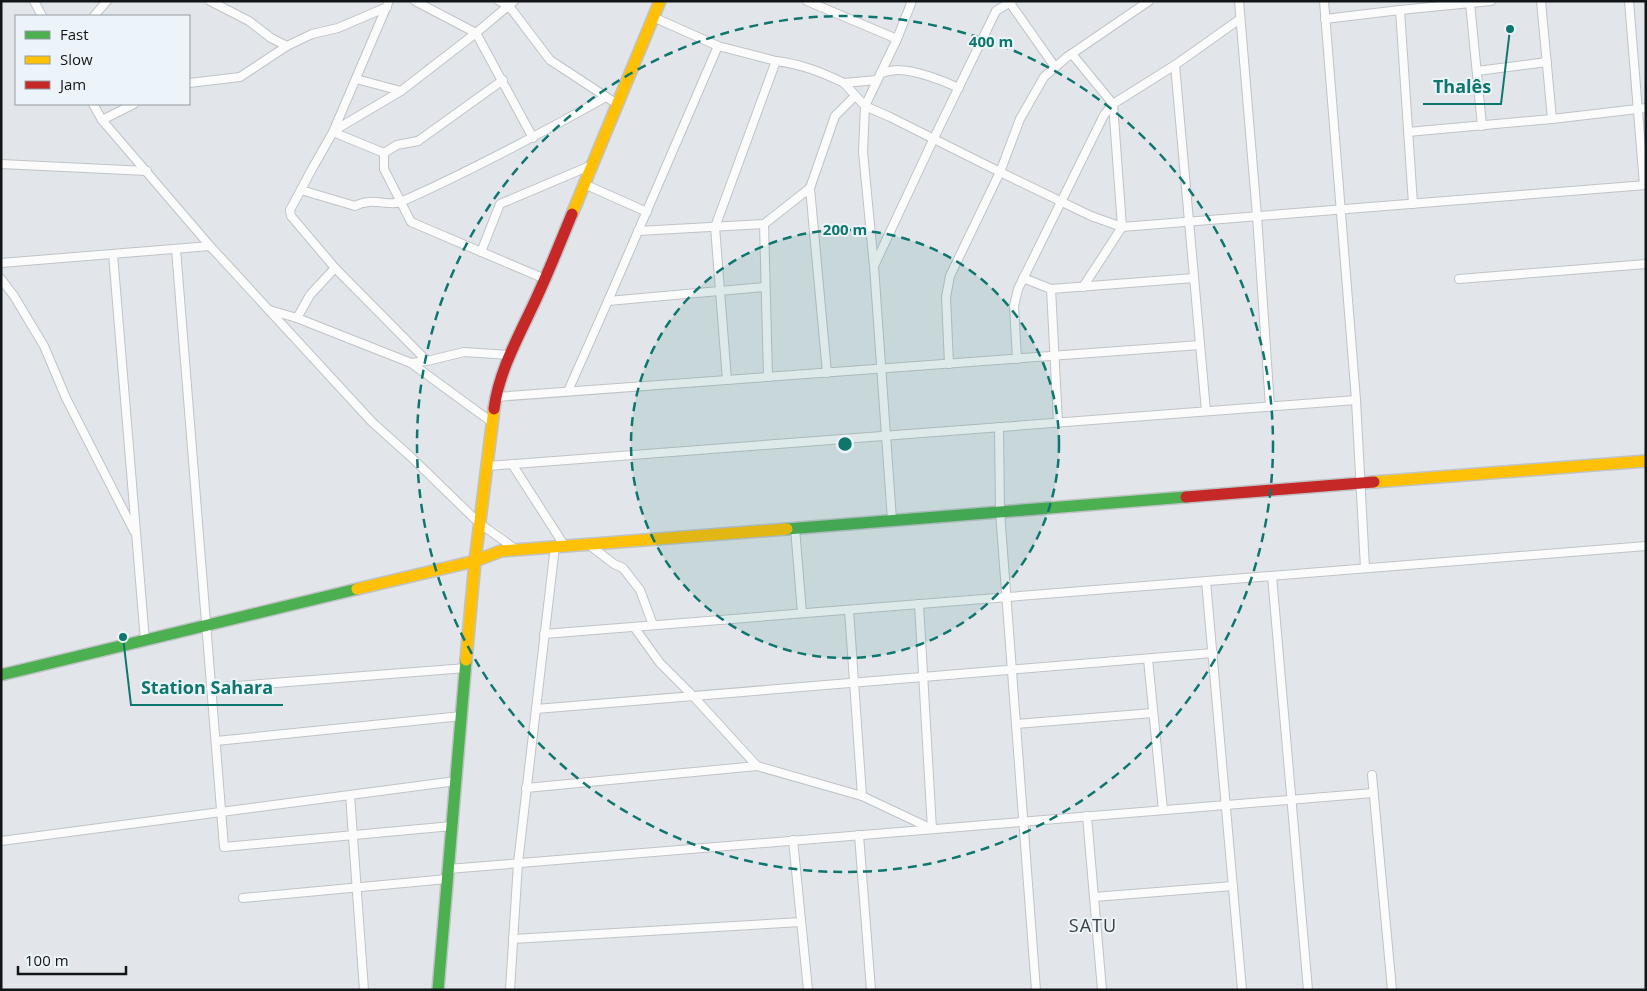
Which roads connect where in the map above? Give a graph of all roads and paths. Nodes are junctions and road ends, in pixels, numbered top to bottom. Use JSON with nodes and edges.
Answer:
{"nodes":[{"id":1,"x":34,"y":1,"type":"edge"},
{"id":2,"x":107,"y":1,"type":"edge"},
{"id":3,"x":210,"y":1,"type":"edge"},
{"id":4,"x":415,"y":1,"type":"edge"},
{"id":5,"x":499,"y":1,"type":"edge"},
{"id":6,"x":660,"y":1,"type":"edge"},
{"id":7,"x":808,"y":1,"type":"edge"},
{"id":8,"x":912,"y":1,"type":"edge"},
{"id":9,"x":1149,"y":1,"type":"edge"},
{"id":10,"x":1239,"y":1,"type":"edge"},
{"id":11,"x":1324,"y":1,"type":"edge"},
{"id":12,"x":1491,"y":1,"type":"edge"},
{"id":13,"x":1541,"y":1,"type":"edge"},
{"id":14,"x":1629,"y":1,"type":"edge"},
{"id":15,"x":1011,"y":2,"type":"edge"},
{"id":16,"x":512,"y":3,"type":"edge"},
{"id":17,"x":1470,"y":3,"type":"junction"},
{"id":18,"x":388,"y":4,"type":"edge"},
{"id":19,"x":1400,"y":10,"type":"junction"},
{"id":20,"x":41,"y":15,"type":"edge"},
{"id":21,"x":95,"y":15,"type":"edge"},
{"id":22,"x":653,"y":17,"type":"junction"},
{"id":23,"x":1240,"y":19,"type":"junction"},
{"id":24,"x":1325,"y":19,"type":"junction"},
{"id":25,"x":476,"y":33,"type":"junction"},
{"id":26,"x":897,"y":39,"type":"junction"},
{"id":27,"x":287,"y":46,"type":"junction"},
{"id":28,"x":718,"y":46,"type":"junction"},
{"id":29,"x":1072,"y":54,"type":"junction"},
{"id":30,"x":776,"y":61,"type":"junction"},
{"id":31,"x":1547,"y":62,"type":"junction"},
{"id":32,"x":1175,"y":64,"type":"junction"},
{"id":33,"x":1055,"y":67,"type":"junction"},
{"id":34,"x":1476,"y":71,"type":"junction"},
{"id":35,"x":879,"y":76,"type":"junction"},
{"id":36,"x":356,"y":78,"type":"junction"},
{"id":37,"x":502,"y":80,"type":"junction"},
{"id":38,"x":190,"y":83,"type":"edge"},
{"id":39,"x":844,"y":83,"type":"junction"},
{"id":40,"x":959,"y":88,"type":"junction"},
{"id":41,"x":401,"y":91,"type":"junction"},
{"id":42,"x":855,"y":96,"type":"junction"},
{"id":43,"x":606,"y":97,"type":"junction"},
{"id":44,"x":617,"y":104,"type":"junction"},
{"id":45,"x":1113,"y":104,"type":"junction"},
{"id":46,"x":94,"y":105,"type":"edge"},
{"id":47,"x":132,"y":105,"type":"edge"},
{"id":48,"x":865,"y":106,"type":"junction"},
{"id":49,"x":1642,"y":108,"type":"edge"},
{"id":50,"x":1552,"y":119,"type":"junction"},
{"id":51,"x":102,"y":120,"type":"junction"},
{"id":52,"x":1482,"y":126,"type":"junction"},
{"id":53,"x":334,"y":131,"type":"junction"},
{"id":54,"x":1408,"y":132,"type":"junction"},
{"id":55,"x":533,"y":138,"type":"junction"},
{"id":56,"x":934,"y":138,"type":"junction"},
{"id":57,"x":384,"y":153,"type":"junction"},
{"id":58,"x":1,"y":164,"type":"edge"},
{"id":59,"x":592,"y":166,"type":"junction"},
{"id":60,"x":147,"y":172,"type":"junction"},
{"id":61,"x":1000,"y":172,"type":"junction"},
{"id":62,"x":584,"y":184,"type":"junction"},
{"id":63,"x":1645,"y":185,"type":"edge"},
{"id":64,"x":810,"y":188,"type":"junction"},
{"id":65,"x":300,"y":190,"type":"junction"},
{"id":66,"x":1061,"y":201,"type":"junction"},
{"id":67,"x":400,"y":203,"type":"junction"},
{"id":68,"x":1413,"y":204,"type":"junction"},
{"id":69,"x":1341,"y":209,"type":"junction"},
{"id":70,"x":647,"y":212,"type":"junction"},
{"id":71,"x":1257,"y":216,"type":"junction"},
{"id":72,"x":1189,"y":221,"type":"junction"},
{"id":73,"x":764,"y":224,"type":"junction"},
{"id":74,"x":1122,"y":226,"type":"junction"},
{"id":75,"x":715,"y":227,"type":"junction"},
{"id":76,"x":638,"y":231,"type":"junction"},
{"id":77,"x":210,"y":246,"type":"junction"},
{"id":78,"x":176,"y":249,"type":"junction"},
{"id":79,"x":481,"y":252,"type":"junction"},
{"id":80,"x":113,"y":254,"type":"junction"},
{"id":81,"x":1,"y":263,"type":"edge"},
{"id":82,"x":1646,"y":264,"type":"edge"},
{"id":83,"x":874,"y":266,"type":"junction"},
{"id":84,"x":335,"y":268,"type":"junction"},
{"id":85,"x":1023,"y":278,"type":"junction"},
{"id":86,"x":1194,"y":278,"type":"junction"},
{"id":87,"x":1,"y":279,"type":"edge"},
{"id":88,"x":545,"y":279,"type":"junction"},
{"id":89,"x":1459,"y":279,"type":"dead end"},
{"id":90,"x":765,"y":287,"type":"junction"},
{"id":91,"x":1083,"y":287,"type":"junction"},
{"id":92,"x":1052,"y":289,"type":"junction"},
{"id":93,"x":720,"y":291,"type":"junction"},
{"id":94,"x":608,"y":301,"type":"junction"},
{"id":95,"x":269,"y":310,"type":"junction"},
{"id":96,"x":298,"y":318,"type":"junction"},
{"id":97,"x":1200,"y":345,"type":"junction"},
{"id":98,"x":510,"y":355,"type":"junction"},
{"id":99,"x":1054,"y":356,"type":"junction"},
{"id":100,"x":1018,"y":359,"type":"junction"},
{"id":101,"x":427,"y":362,"type":"junction"},
{"id":102,"x":411,"y":363,"type":"junction"},
{"id":103,"x":949,"y":364,"type":"junction"},
{"id":104,"x":881,"y":369,"type":"junction"},
{"id":105,"x":827,"y":372,"type":"junction"},
{"id":106,"x":768,"y":377,"type":"junction"},
{"id":107,"x":727,"y":380,"type":"junction"},
{"id":108,"x":568,"y":391,"type":"junction"},
{"id":109,"x":496,"y":397,"type":"junction"},
{"id":110,"x":1356,"y":400,"type":"junction"},
{"id":111,"x":1270,"y":406,"type":"junction"},
{"id":112,"x":1206,"y":411,"type":"junction"},
{"id":113,"x":1058,"y":423,"type":"junction"},
{"id":114,"x":493,"y":424,"type":"junction"},
{"id":115,"x":999,"y":427,"type":"junction"},
{"id":116,"x":886,"y":436,"type":"junction"},
{"id":117,"x":1646,"y":462,"type":"edge"},
{"id":118,"x":512,"y":464,"type":"junction"},
{"id":119,"x":487,"y":466,"type":"junction"},
{"id":120,"x":1361,"y":484,"type":"junction"},
{"id":121,"x":1000,"y":512,"type":"junction"},
{"id":122,"x":892,"y":520,"type":"junction"},
{"id":123,"x":480,"y":522,"type":"junction"},
{"id":124,"x":795,"y":528,"type":"junction"},
{"id":125,"x":136,"y":536,"type":"junction"},
{"id":126,"x":588,"y":544,"type":"junction"},
{"id":127,"x":559,"y":546,"type":"junction"},
{"id":128,"x":1646,"y":546,"type":"edge"},
{"id":129,"x":517,"y":550,"type":"junction"},
{"id":130,"x":475,"y":561,"type":"junction"},
{"id":131,"x":1365,"y":568,"type":"junction"},
{"id":132,"x":1272,"y":576,"type":"junction"},
{"id":133,"x":1206,"y":581,"type":"junction"},
{"id":134,"x":1007,"y":597,"type":"junction"},
{"id":135,"x":919,"y":604,"type":"junction"},
{"id":136,"x":849,"y":610,"type":"junction"},
{"id":137,"x":802,"y":613,"type":"junction"},
{"id":138,"x":653,"y":625,"type":"junction"},
{"id":139,"x":206,"y":626,"type":"junction"},
{"id":140,"x":634,"y":626,"type":"junction"},
{"id":141,"x":544,"y":634,"type":"junction"},
{"id":142,"x":145,"y":640,"type":"junction"},
{"id":143,"x":1213,"y":653,"type":"junction"},
{"id":144,"x":1148,"y":659,"type":"junction"},
{"id":145,"x":466,"y":668,"type":"junction"},
{"id":146,"x":1012,"y":670,"type":"junction"},
{"id":147,"x":1,"y":675,"type":"edge"},
{"id":148,"x":923,"y":677,"type":"junction"},
{"id":149,"x":854,"y":683,"type":"junction"},
{"id":150,"x":211,"y":688,"type":"junction"},
{"id":151,"x":693,"y":696,"type":"junction"},
{"id":152,"x":536,"y":709,"type":"junction"},
{"id":153,"x":1153,"y":713,"type":"junction"},
{"id":154,"x":462,"y":716,"type":"junction"},
{"id":155,"x":1016,"y":724,"type":"junction"},
{"id":156,"x":216,"y":741,"type":"junction"},
{"id":157,"x":757,"y":766,"type":"junction"},
{"id":158,"x":1372,"y":775,"type":"dead end"},
{"id":159,"x":456,"y":781,"type":"junction"},
{"id":160,"x":526,"y":788,"type":"junction"},
{"id":161,"x":1373,"y":793,"type":"junction"},
{"id":162,"x":350,"y":795,"type":"junction"},
{"id":163,"x":862,"y":796,"type":"junction"},
{"id":164,"x":1292,"y":800,"type":"junction"},
{"id":165,"x":1226,"y":805,"type":"junction"},
{"id":166,"x":1163,"y":810,"type":"junction"},
{"id":167,"x":221,"y":812,"type":"junction"},
{"id":168,"x":1087,"y":816,"type":"junction"},
{"id":169,"x":1023,"y":822,"type":"junction"},
{"id":170,"x":452,"y":826,"type":"junction"},
{"id":171,"x":932,"y":829,"type":"junction"},
{"id":172,"x":859,"y":835,"type":"junction"},
{"id":173,"x":353,"y":836,"type":"junction"},
{"id":174,"x":793,"y":840,"type":"junction"},
{"id":175,"x":1,"y":842,"type":"edge"},
{"id":176,"x":518,"y":863,"type":"junction"},
{"id":177,"x":448,"y":874,"type":"junction"},
{"id":178,"x":1233,"y":886,"type":"junction"},
{"id":179,"x":357,"y":888,"type":"junction"},
{"id":180,"x":1094,"y":897,"type":"junction"},
{"id":181,"x":243,"y":898,"type":"dead end"},
{"id":182,"x":801,"y":922,"type":"junction"},
{"id":183,"x":513,"y":939,"type":"junction"},
{"id":184,"x":364,"y":990,"type":"edge"},
{"id":185,"x":438,"y":990,"type":"edge"},
{"id":186,"x":510,"y":990,"type":"edge"},
{"id":187,"x":808,"y":990,"type":"edge"},
{"id":188,"x":871,"y":990,"type":"edge"},
{"id":189,"x":1036,"y":990,"type":"edge"},
{"id":190,"x":1102,"y":990,"type":"edge"},
{"id":191,"x":1242,"y":990,"type":"edge"},
{"id":192,"x":1308,"y":990,"type":"edge"},
{"id":193,"x":1392,"y":990,"type":"edge"}],
"edges":[{"from":1,"to":20,"type":"street"},
{"from":2,"to":21,"type":"street"},
{"from":3,"to":27,"type":"street"},
{"from":4,"to":25,"type":"street"},
{"from":5,"to":16,"type":"street"},
{"from":6,"to":22,"type":"street"},
{"from":7,"to":26,"type":"street"},
{"from":8,"to":26,"type":"street"},
{"from":9,"to":29,"type":"street"},
{"from":10,"to":23,"type":"street"},
{"from":11,"to":24,"type":"street"},
{"from":12,"to":17,"type":"street"},
{"from":13,"to":31,"type":"street"},
{"from":14,"to":49,"type":"street"},
{"from":15,"to":33,"type":"street"},
{"from":15,"to":40,"type":"street"},
{"from":16,"to":25,"type":"street"},
{"from":16,"to":43,"type":"street"},
{"from":17,"to":19,"type":"street"},
{"from":17,"to":34,"type":"street"},
{"from":18,"to":27,"type":"street"},
{"from":18,"to":36,"type":"street"},
{"from":19,"to":24,"type":"street"},
{"from":19,"to":54,"type":"street"},
{"from":22,"to":28,"type":"street"},
{"from":22,"to":44,"type":"street"},
{"from":23,"to":32,"type":"street"},
{"from":23,"to":71,"type":"street"},
{"from":24,"to":69,"type":"street"},
{"from":25,"to":37,"type":"street"},
{"from":25,"to":41,"type":"street"},
{"from":26,"to":35,"type":"street"},
{"from":27,"to":38,"type":"street"},
{"from":28,"to":30,"type":"street"},
{"from":28,"to":70,"type":"street"},
{"from":29,"to":33,"type":"street"},
{"from":29,"to":45,"type":"street"},
{"from":30,"to":39,"type":"street"},
{"from":30,"to":75,"type":"street"},
{"from":31,"to":34,"type":"street"},
{"from":31,"to":50,"type":"street"},
{"from":32,"to":45,"type":"street"},
{"from":32,"to":72,"type":"street"},
{"from":33,"to":61,"type":"street"},
{"from":34,"to":52,"type":"street"},
{"from":35,"to":39,"type":"street"},
{"from":35,"to":40,"type":"street"},
{"from":35,"to":48,"type":"street"},
{"from":36,"to":41,"type":"street"},
{"from":36,"to":53,"type":"street"},
{"from":37,"to":55,"type":"street"},
{"from":37,"to":57,"type":"street"},
{"from":39,"to":42,"type":"street"},
{"from":40,"to":56,"type":"street"},
{"from":41,"to":53,"type":"street"},
{"from":42,"to":48,"type":"street"},
{"from":42,"to":64,"type":"street"},
{"from":43,"to":44,"type":"street"},
{"from":43,"to":55,"type":"street"},
{"from":44,"to":59,"type":"street"},
{"from":45,"to":66,"type":"street"},
{"from":45,"to":74,"type":"street"},
{"from":46,"to":51,"type":"street"},
{"from":47,"to":51,"type":"street"},
{"from":48,"to":56,"type":"street"},
{"from":48,"to":83,"type":"street"},
{"from":49,"to":50,"type":"street"},
{"from":49,"to":63,"type":"street"},
{"from":50,"to":52,"type":"street"},
{"from":51,"to":60,"type":"street"},
{"from":52,"to":54,"type":"street"},
{"from":53,"to":57,"type":"street"},
{"from":53,"to":65,"type":"street"},
{"from":54,"to":68,"type":"street"},
{"from":55,"to":67,"type":"street"},
{"from":56,"to":61,"type":"street"},
{"from":56,"to":83,"type":"street"},
{"from":57,"to":67,"type":"street"},
{"from":58,"to":60,"type":"street"},
{"from":59,"to":62,"type":"street"},
{"from":59,"to":79,"type":"street"},
{"from":60,"to":77,"type":"street"},
{"from":61,"to":66,"type":"street"},
{"from":61,"to":103,"type":"street"},
{"from":62,"to":70,"type":"street"},
{"from":62,"to":88,"type":"street"},
{"from":63,"to":68,"type":"street"},
{"from":64,"to":73,"type":"street"},
{"from":64,"to":105,"type":"street"},
{"from":65,"to":67,"type":"street"},
{"from":65,"to":84,"type":"street"},
{"from":66,"to":74,"type":"street"},
{"from":66,"to":85,"type":"street"},
{"from":67,"to":79,"type":"street"},
{"from":68,"to":69,"type":"street"},
{"from":69,"to":71,"type":"street"},
{"from":69,"to":110,"type":"street"},
{"from":70,"to":76,"type":"street"},
{"from":71,"to":72,"type":"street"},
{"from":71,"to":111,"type":"street"},
{"from":72,"to":74,"type":"street"},
{"from":72,"to":86,"type":"street"},
{"from":73,"to":75,"type":"street"},
{"from":73,"to":90,"type":"street"},
{"from":74,"to":91,"type":"street"},
{"from":75,"to":76,"type":"street"},
{"from":75,"to":93,"type":"street"},
{"from":76,"to":94,"type":"street"},
{"from":77,"to":78,"type":"street"},
{"from":77,"to":95,"type":"street"},
{"from":78,"to":80,"type":"street"},
{"from":78,"to":139,"type":"street"},
{"from":79,"to":88,"type":"street"},
{"from":80,"to":81,"type":"street"},
{"from":80,"to":125,"type":"street"},
{"from":82,"to":89,"type":"street"},
{"from":83,"to":104,"type":"street"},
{"from":84,"to":96,"type":"street"},
{"from":84,"to":101,"type":"street"},
{"from":85,"to":92,"type":"street"},
{"from":85,"to":100,"type":"street"},
{"from":86,"to":91,"type":"street"},
{"from":86,"to":97,"type":"street"},
{"from":87,"to":125,"type":"street"},
{"from":88,"to":98,"type":"street"},
{"from":90,"to":93,"type":"street"},
{"from":90,"to":106,"type":"street"},
{"from":91,"to":92,"type":"street"},
{"from":92,"to":99,"type":"street"},
{"from":93,"to":94,"type":"street"},
{"from":93,"to":107,"type":"street"},
{"from":94,"to":108,"type":"street"},
{"from":95,"to":96,"type":"street"},
{"from":95,"to":123,"type":"street"},
{"from":96,"to":102,"type":"street"},
{"from":97,"to":99,"type":"street"},
{"from":97,"to":112,"type":"street"},
{"from":98,"to":101,"type":"street"},
{"from":98,"to":109,"type":"street"},
{"from":99,"to":100,"type":"street"},
{"from":99,"to":113,"type":"street"},
{"from":100,"to":103,"type":"street"},
{"from":101,"to":102,"type":"street"},
{"from":102,"to":114,"type":"street"},
{"from":103,"to":104,"type":"street"},
{"from":104,"to":105,"type":"street"},
{"from":104,"to":116,"type":"street"},
{"from":105,"to":106,"type":"street"},
{"from":106,"to":107,"type":"street"},
{"from":107,"to":108,"type":"street"},
{"from":108,"to":109,"type":"street"},
{"from":109,"to":114,"type":"street"},
{"from":110,"to":111,"type":"street"},
{"from":110,"to":120,"type":"street"},
{"from":111,"to":112,"type":"street"},
{"from":112,"to":113,"type":"street"},
{"from":113,"to":115,"type":"street"},
{"from":114,"to":119,"type":"street"},
{"from":115,"to":116,"type":"street"},
{"from":115,"to":121,"type":"street"},
{"from":116,"to":118,"type":"street"},
{"from":116,"to":122,"type":"street"},
{"from":117,"to":120,"type":"street"},
{"from":118,"to":119,"type":"street"},
{"from":118,"to":127,"type":"street"},
{"from":119,"to":123,"type":"street"},
{"from":120,"to":121,"type":"street"},
{"from":120,"to":131,"type":"street"},
{"from":121,"to":122,"type":"street"},
{"from":121,"to":134,"type":"street"},
{"from":122,"to":124,"type":"street"},
{"from":123,"to":129,"type":"street"},
{"from":123,"to":130,"type":"street"},
{"from":124,"to":126,"type":"street"},
{"from":124,"to":137,"type":"street"},
{"from":125,"to":142,"type":"street"},
{"from":126,"to":127,"type":"street"},
{"from":126,"to":138,"type":"street"},
{"from":127,"to":129,"type":"street"},
{"from":127,"to":141,"type":"street"},
{"from":128,"to":131,"type":"street"},
{"from":129,"to":130,"type":"street"},
{"from":130,"to":139,"type":"street"},
{"from":130,"to":145,"type":"street"},
{"from":131,"to":132,"type":"street"},
{"from":132,"to":133,"type":"street"},
{"from":132,"to":164,"type":"street"},
{"from":133,"to":134,"type":"street"},
{"from":133,"to":143,"type":"street"},
{"from":134,"to":135,"type":"street"},
{"from":134,"to":146,"type":"street"},
{"from":135,"to":136,"type":"street"},
{"from":135,"to":148,"type":"street"},
{"from":136,"to":137,"type":"street"},
{"from":136,"to":149,"type":"street"},
{"from":137,"to":138,"type":"street"},
{"from":138,"to":140,"type":"street"},
{"from":139,"to":142,"type":"street"},
{"from":139,"to":150,"type":"street"},
{"from":140,"to":141,"type":"street"},
{"from":140,"to":151,"type":"street"},
{"from":141,"to":152,"type":"street"},
{"from":142,"to":147,"type":"street"},
{"from":143,"to":144,"type":"street"},
{"from":143,"to":165,"type":"street"},
{"from":144,"to":146,"type":"street"},
{"from":144,"to":153,"type":"street"},
{"from":145,"to":150,"type":"street"},
{"from":145,"to":154,"type":"street"},
{"from":146,"to":148,"type":"street"},
{"from":146,"to":155,"type":"street"},
{"from":148,"to":149,"type":"street"},
{"from":148,"to":171,"type":"street"},
{"from":149,"to":151,"type":"street"},
{"from":149,"to":163,"type":"street"},
{"from":150,"to":156,"type":"street"},
{"from":151,"to":152,"type":"street"},
{"from":151,"to":157,"type":"street"},
{"from":152,"to":160,"type":"street"},
{"from":153,"to":155,"type":"street"},
{"from":153,"to":166,"type":"street"},
{"from":154,"to":156,"type":"street"},
{"from":154,"to":159,"type":"street"},
{"from":155,"to":169,"type":"street"},
{"from":156,"to":167,"type":"street"},
{"from":157,"to":160,"type":"street"},
{"from":157,"to":163,"type":"street"},
{"from":158,"to":161,"type":"street"},
{"from":159,"to":162,"type":"street"},
{"from":159,"to":170,"type":"street"},
{"from":160,"to":176,"type":"street"},
{"from":161,"to":164,"type":"street"},
{"from":161,"to":193,"type":"street"},
{"from":162,"to":167,"type":"street"},
{"from":162,"to":173,"type":"street"},
{"from":163,"to":171,"type":"street"},
{"from":164,"to":165,"type":"street"},
{"from":164,"to":192,"type":"street"},
{"from":165,"to":166,"type":"street"},
{"from":165,"to":178,"type":"street"},
{"from":166,"to":168,"type":"street"},
{"from":167,"to":173,"type":"street"},
{"from":167,"to":175,"type":"street"},
{"from":168,"to":169,"type":"street"},
{"from":168,"to":180,"type":"street"},
{"from":169,"to":171,"type":"street"},
{"from":169,"to":189,"type":"street"},
{"from":170,"to":173,"type":"street"},
{"from":170,"to":177,"type":"street"},
{"from":171,"to":172,"type":"street"},
{"from":172,"to":174,"type":"street"},
{"from":172,"to":188,"type":"street"},
{"from":173,"to":179,"type":"street"},
{"from":174,"to":176,"type":"street"},
{"from":174,"to":182,"type":"street"},
{"from":176,"to":177,"type":"street"},
{"from":176,"to":183,"type":"street"},
{"from":177,"to":179,"type":"street"},
{"from":177,"to":185,"type":"street"},
{"from":178,"to":180,"type":"street"},
{"from":178,"to":191,"type":"street"},
{"from":179,"to":181,"type":"street"},
{"from":179,"to":184,"type":"street"},
{"from":180,"to":190,"type":"street"},
{"from":182,"to":183,"type":"street"},
{"from":182,"to":187,"type":"street"},
{"from":183,"to":186,"type":"street"}]}
